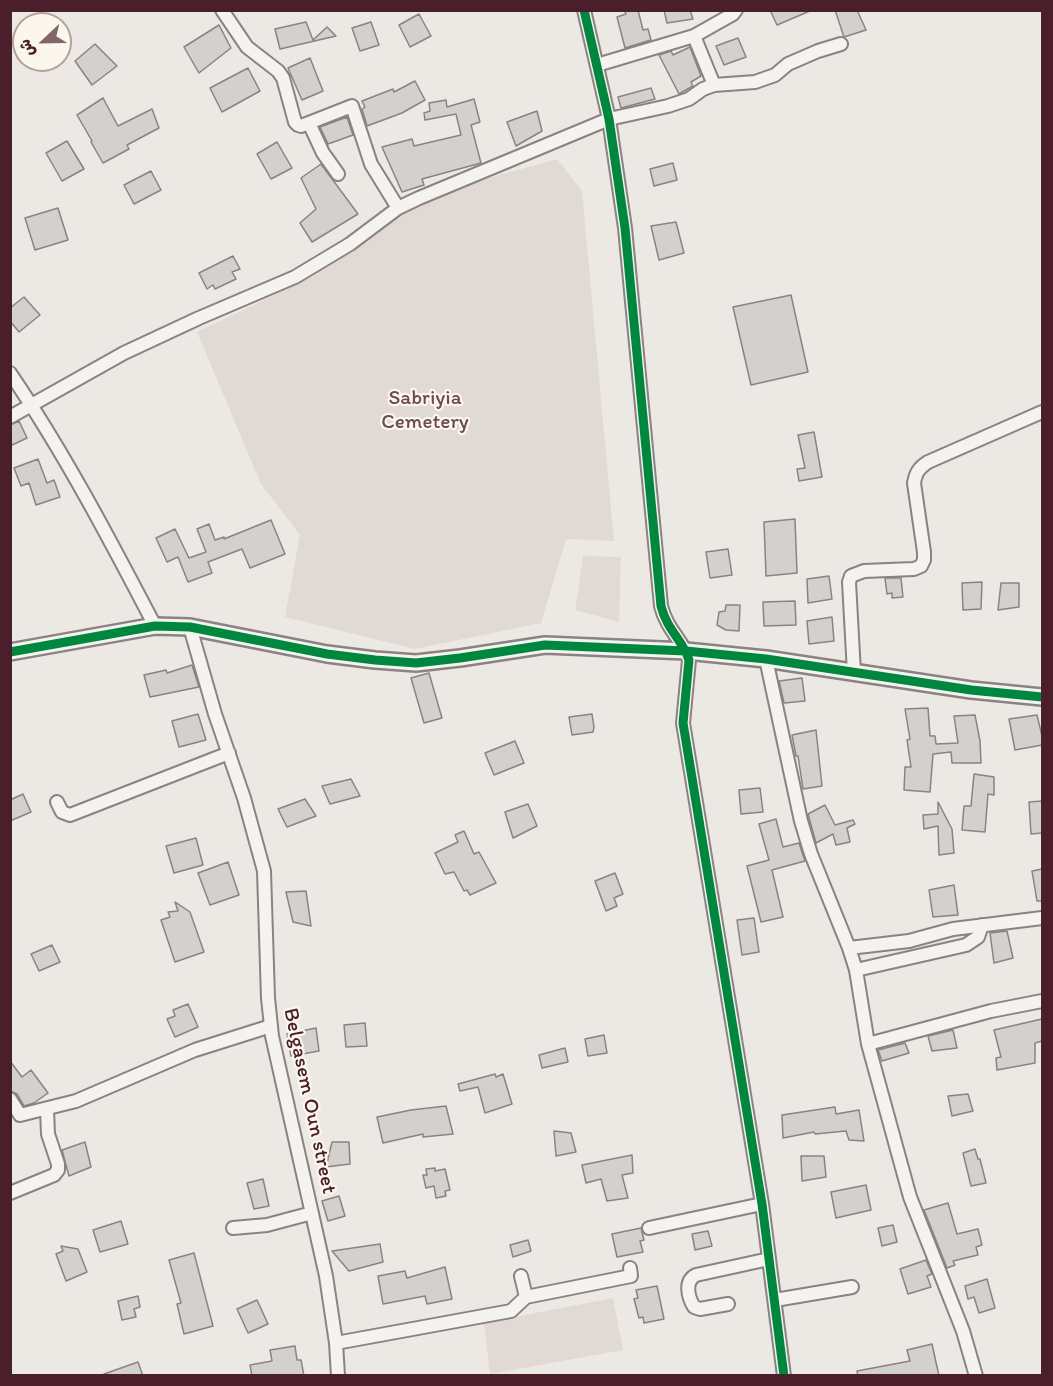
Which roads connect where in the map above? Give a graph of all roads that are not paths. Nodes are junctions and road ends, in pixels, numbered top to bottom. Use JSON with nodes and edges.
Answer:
{"nodes":[{"id":1,"x":222,"y":10,"type":"edge"},
{"id":2,"x":584,"y":10,"type":"edge"},
{"id":3,"x":736,"y":10,"type":"edge"},
{"id":4,"x":694,"y":36,"type":"junction"},
{"id":5,"x":841,"y":44,"type":"dead end"},
{"id":6,"x":597,"y":65,"type":"junction"},
{"id":7,"x":714,"y":85,"type":"junction"},
{"id":8,"x":609,"y":118,"type":"junction"},
{"id":9,"x":309,"y":123,"type":"junction"},
{"id":10,"x":338,"y":174,"type":"dead end"},
{"id":11,"x":398,"y":208,"type":"junction"},
{"id":12,"x":10,"y":373,"type":"edge"},
{"id":13,"x":32,"y":405,"type":"junction"},
{"id":14,"x":1042,"y":412,"type":"edge"},
{"id":15,"x":10,"y":417,"type":"edge"},
{"id":16,"x":155,"y":626,"type":"junction"},
{"id":17,"x":190,"y":627,"type":"junction"},
{"id":18,"x":686,"y":651,"type":"junction"},
{"id":19,"x":10,"y":652,"type":"edge"},
{"id":20,"x":766,"y":659,"type":"junction"},
{"id":21,"x":854,"y":674,"type":"junction"},
{"id":22,"x":1042,"y":697,"type":"edge"},
{"id":23,"x":229,"y":753,"type":"junction"},
{"id":24,"x":57,"y":802,"type":"dead end"},
{"id":25,"x":1042,"y":918,"type":"edge"},
{"id":26,"x":982,"y":925,"type":"junction"},
{"id":27,"x":849,"y":948,"type":"junction"},
{"id":28,"x":856,"y":970,"type":"junction"},
{"id":29,"x":1042,"y":1002,"type":"edge"},
{"id":30,"x":271,"y":1026,"type":"junction"},
{"id":31,"x":868,"y":1044,"type":"junction"},
{"id":32,"x":10,"y":1099,"type":"edge"},
{"id":33,"x":47,"y":1110,"type":"junction"},
{"id":34,"x":10,"y":1193,"type":"edge"},
{"id":35,"x":762,"y":1204,"type":"junction"},
{"id":36,"x":312,"y":1213,"type":"junction"},
{"id":37,"x":233,"y":1228,"type":"dead end"},
{"id":38,"x":649,"y":1228,"type":"dead end"},
{"id":39,"x":769,"y":1259,"type":"junction"},
{"id":40,"x":630,"y":1268,"type":"dead end"},
{"id":41,"x":521,"y":1275,"type":"dead end"},
{"id":42,"x":852,"y":1287,"type":"dead end"},
{"id":43,"x":526,"y":1297,"type":"junction"},
{"id":44,"x":775,"y":1300,"type":"junction"},
{"id":45,"x":728,"y":1304,"type":"dead end"},
{"id":46,"x":336,"y":1343,"type":"junction"},
{"id":47,"x":338,"y":1376,"type":"edge"},
{"id":48,"x":784,"y":1376,"type":"edge"},
{"id":49,"x":976,"y":1376,"type":"edge"}],
"edges":[{"from":1,"to":9,"type":"street"},
{"from":2,"to":6,"type":"street"},
{"from":3,"to":4,"type":"street"},
{"from":4,"to":6,"type":"street"},
{"from":4,"to":7,"type":"street"},
{"from":5,"to":7,"type":"street"},
{"from":6,"to":8,"type":"street"},
{"from":7,"to":8,"type":"street"},
{"from":8,"to":11,"type":"street"},
{"from":8,"to":18,"type":"street"},
{"from":9,"to":10,"type":"street"},
{"from":9,"to":11,"type":"street"},
{"from":11,"to":13,"type":"street"},
{"from":12,"to":13,"type":"street"},
{"from":13,"to":15,"type":"street"},
{"from":13,"to":16,"type":"street"},
{"from":14,"to":21,"type":"street"},
{"from":16,"to":17,"type":"street"},
{"from":16,"to":19,"type":"street"},
{"from":17,"to":18,"type":"street"},
{"from":17,"to":23,"type":"street","name":"Belgasem Oun street"},
{"from":18,"to":20,"type":"street"},
{"from":18,"to":35,"type":"street"},
{"from":20,"to":21,"type":"street"},
{"from":20,"to":27,"type":"street"},
{"from":21,"to":22,"type":"street"},
{"from":23,"to":24,"type":"street"},
{"from":23,"to":30,"type":"street","name":"Belgasem Oun street"},
{"from":25,"to":26,"type":"street"},
{"from":26,"to":27,"type":"street"},
{"from":26,"to":28,"type":"street"},
{"from":27,"to":28,"type":"street"},
{"from":28,"to":31,"type":"street"},
{"from":29,"to":31,"type":"street"},
{"from":30,"to":33,"type":"street"},
{"from":30,"to":36,"type":"street","name":"Belgasem Oun street"},
{"from":31,"to":49,"type":"street"},
{"from":32,"to":33,"type":"street"},
{"from":33,"to":34,"type":"street"},
{"from":35,"to":38,"type":"street"},
{"from":35,"to":39,"type":"street"},
{"from":36,"to":37,"type":"street"},
{"from":36,"to":46,"type":"street","name":"Belgasem Oun street"},
{"from":39,"to":44,"type":"street"},
{"from":39,"to":45,"type":"street"},
{"from":40,"to":43,"type":"street"},
{"from":41,"to":43,"type":"street"},
{"from":42,"to":44,"type":"street"},
{"from":43,"to":46,"type":"street"},
{"from":44,"to":48,"type":"street"},
{"from":46,"to":47,"type":"street","name":"Belgasem Oun street"}]}
